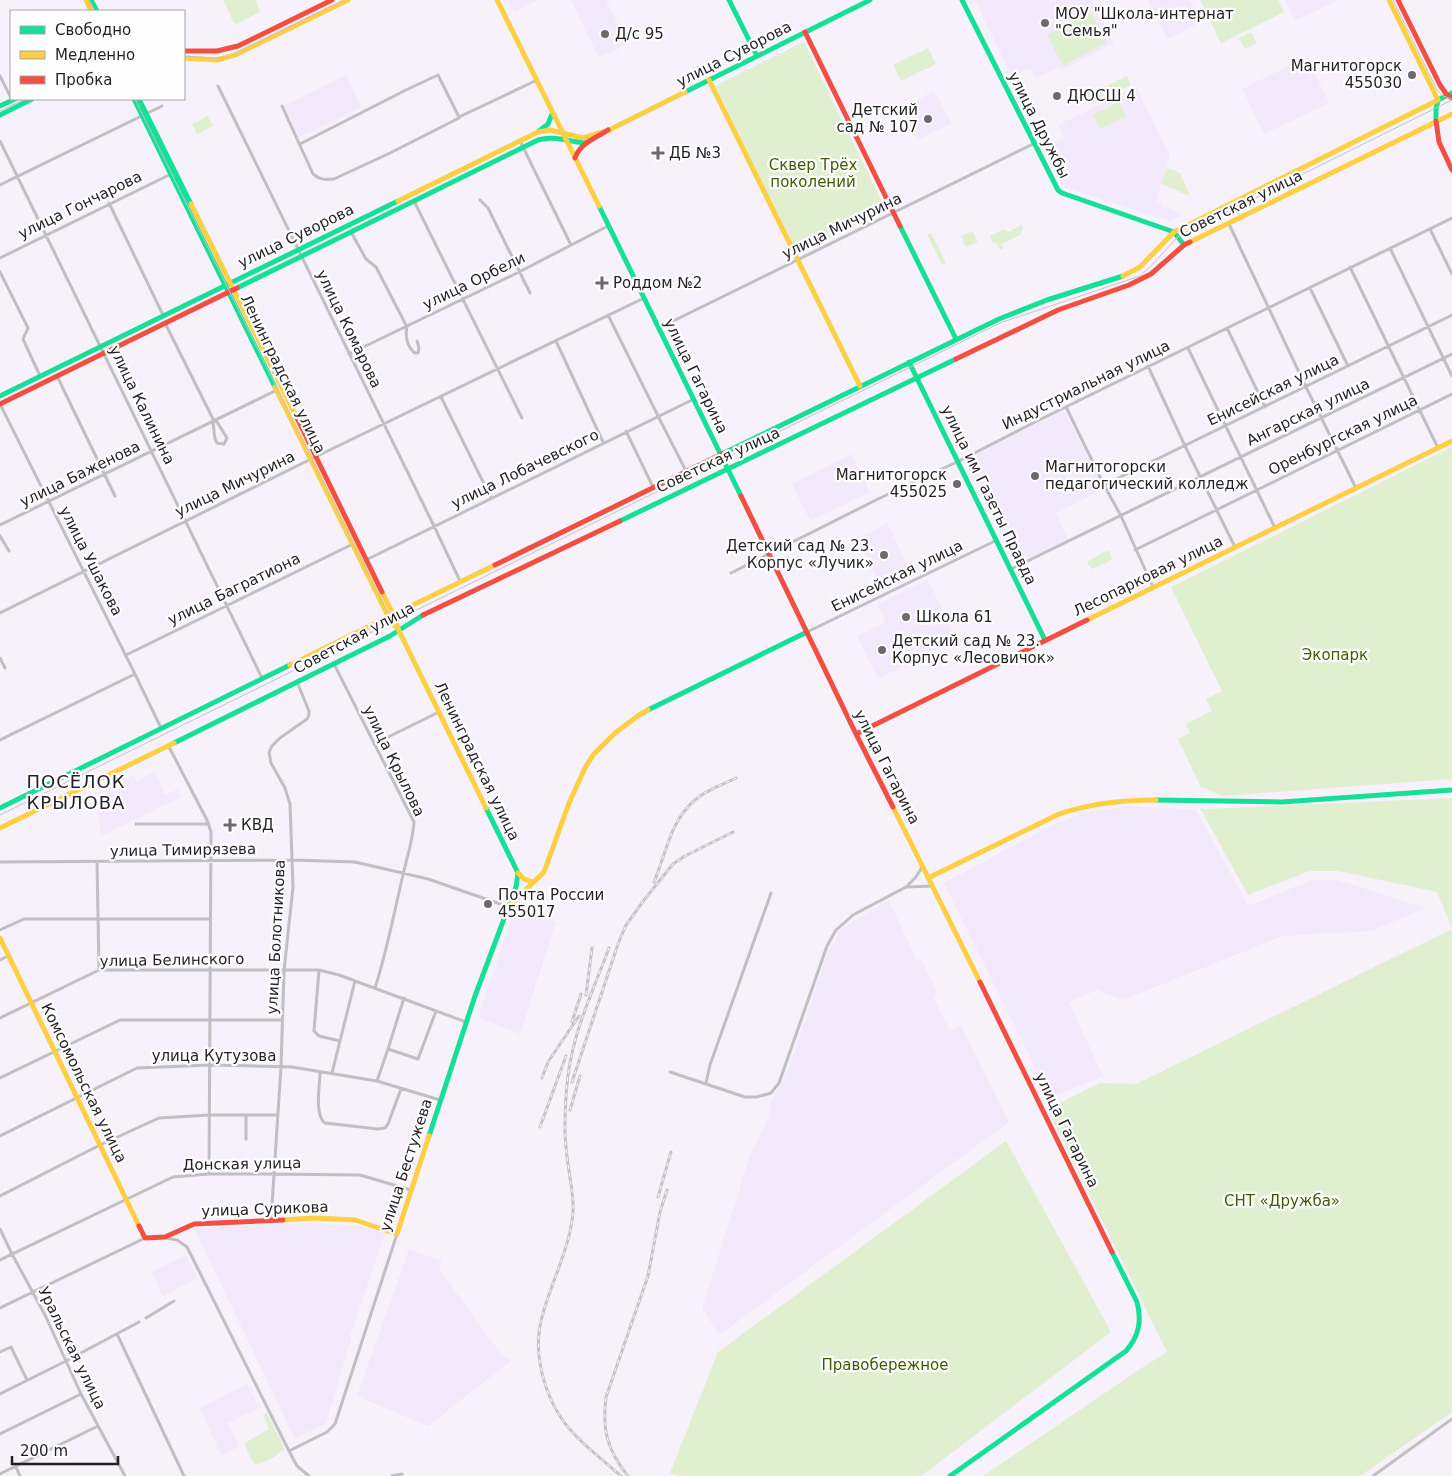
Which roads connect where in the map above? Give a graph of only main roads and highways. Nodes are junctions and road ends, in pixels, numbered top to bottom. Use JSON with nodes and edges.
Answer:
{"nodes":[{"id":1,"x":332,"y":0,"type":"edge"},
{"id":2,"x":348,"y":0,"type":"edge"},
{"id":3,"x":497,"y":0,"type":"edge"},
{"id":4,"x":729,"y":0,"type":"edge"},
{"id":5,"x":870,"y":0,"type":"edge"},
{"id":6,"x":962,"y":0,"type":"edge"},
{"id":7,"x":1389,"y":0,"type":"edge"},
{"id":8,"x":1398,"y":0,"type":"edge"},
{"id":9,"x":805,"y":32,"type":"junction"},
{"id":10,"x":185,"y":51,"type":"edge"},
{"id":11,"x":757,"y":56,"type":"junction"},
{"id":12,"x":185,"y":58,"type":"edge"},
{"id":13,"x":709,"y":80,"type":"junction"},
{"id":14,"x":1450,"y":96,"type":"edge"},
{"id":15,"x":13,"y":100,"type":"edge"},
{"id":16,"x":30,"y":100,"type":"edge"},
{"id":17,"x":135,"y":100,"type":"edge"},
{"id":18,"x":140,"y":100,"type":"edge"},
{"id":19,"x":1438,"y":100,"type":"junction"},
{"id":20,"x":0,"y":106,"type":"edge"},
{"id":21,"x":552,"y":113,"type":"junction"},
{"id":22,"x":1452,"y":114,"type":"edge"},
{"id":23,"x":0,"y":115,"type":"edge"},
{"id":24,"x":145,"y":115,"type":"junction"},
{"id":25,"x":1436,"y":121,"type":"junction"},
{"id":26,"x":609,"y":130,"type":"junction"},
{"id":27,"x":538,"y":132,"type":"junction"},
{"id":28,"x":562,"y":133,"type":"junction"},
{"id":29,"x":566,"y":140,"type":"junction"},
{"id":30,"x":586,"y":143,"type":"junction"},
{"id":31,"x":575,"y":160,"type":"junction"},
{"id":32,"x":1452,"y":170,"type":"edge"},
{"id":33,"x":402,"y":198,"type":"junction"},
{"id":34,"x":406,"y":205,"type":"junction"},
{"id":35,"x":1174,"y":232,"type":"junction"},
{"id":36,"x":1184,"y":245,"type":"junction"},
{"id":37,"x":228,"y":284,"type":"junction"},
{"id":38,"x":231,"y":291,"type":"junction"},
{"id":39,"x":956,"y":339,"type":"junction"},
{"id":40,"x":909,"y":362,"type":"junction"},
{"id":41,"x":917,"y":378,"type":"junction"},
{"id":42,"x":860,"y":386,"type":"junction"},
{"id":43,"x":0,"y":396,"type":"edge"},
{"id":44,"x":0,"y":404,"type":"edge"},
{"id":45,"x":1452,"y":441,"type":"edge"},
{"id":46,"x":721,"y":454,"type":"junction"},
{"id":47,"x":313,"y":458,"type":"junction"},
{"id":48,"x":728,"y":468,"type":"junction"},
{"id":49,"x":391,"y":615,"type":"junction"},
{"id":50,"x":399,"y":631,"type":"junction"},
{"id":51,"x":807,"y":632,"type":"junction"},
{"id":52,"x":1046,"y":640,"type":"junction"},
{"id":53,"x":856,"y":734,"type":"junction"},
{"id":54,"x":1452,"y":790,"type":"edge"},
{"id":55,"x":0,"y":808,"type":"edge"},
{"id":56,"x":0,"y":828,"type":"edge"},
{"id":57,"x":518,"y":873,"type":"junction"},
{"id":58,"x":928,"y":878,"type":"junction"},
{"id":59,"x":534,"y":882,"type":"junction"},
{"id":60,"x":510,"y":906,"type":"junction"},
{"id":61,"x":0,"y":938,"type":"edge"},
{"id":62,"x":397,"y":1234,"type":"joint"},
{"id":63,"x":145,"y":1238,"type":"joint"},
{"id":64,"x":950,"y":1476,"type":"edge"}],
"edges":[{"from":1,"to":10,"type":"main road"},
{"from":2,"to":12,"type":"main road"},
{"from":3,"to":21,"type":"main road","name":"улица Гагарина"},
{"from":4,"to":11,"type":"main road"},
{"from":5,"to":9,"type":"main road","name":"улица Суворова"},
{"from":6,"to":35,"type":"main road","name":"улица Дружбы"},
{"from":7,"to":19,"type":"main road"},
{"from":8,"to":14,"type":"main road"},
{"from":9,"to":11,"type":"main road","name":"улица Суворова"},
{"from":9,"to":39,"type":"main road"},
{"from":11,"to":13,"type":"main road","name":"улица Суворова"},
{"from":13,"to":26,"type":"main road","name":"улица Суворова"},
{"from":13,"to":42,"type":"main road"},
{"from":14,"to":19,"type":"main road","name":"Советская улица"},
{"from":15,"to":20,"type":"main road"},
{"from":16,"to":23,"type":"main road"},
{"from":17,"to":24,"type":"main road","name":"Ленинградская улица"},
{"from":18,"to":24,"type":"main road","name":"Ленинградская улица"},
{"from":19,"to":25,"type":"main road"},
{"from":19,"to":35,"type":"main road","name":"Советская улица"},
{"from":21,"to":27,"type":"main road"},
{"from":21,"to":28,"type":"main road","name":"улица Гагарина"},
{"from":22,"to":25,"type":"main road","name":"Советская улица"},
{"from":24,"to":37,"type":"main road","name":"Ленинградская улица"},
{"from":24,"to":37,"type":"main road","name":"Ленинградская улица"},
{"from":25,"to":32,"type":"main road"},
{"from":25,"to":36,"type":"main road","name":"Советская улица"},
{"from":26,"to":28,"type":"main road","name":"улица Суворова"},
{"from":26,"to":30,"type":"main road","name":"улица Суворова"},
{"from":27,"to":28,"type":"main road","name":"улица Суворова"},
{"from":27,"to":33,"type":"main road","name":"улица Суворова"},
{"from":28,"to":29,"type":"main road","name":"улица Гагарина"},
{"from":29,"to":30,"type":"main road","name":"улица Суворова"},
{"from":29,"to":31,"type":"main road","name":"улица Гагарина"},
{"from":29,"to":34,"type":"main road","name":"улица Суворова"},
{"from":30,"to":31,"type":"main road","name":"улица Суворова"},
{"from":31,"to":46,"type":"main road","name":"улица Гагарина"},
{"from":33,"to":34,"type":"main road"},
{"from":33,"to":37,"type":"main road","name":"улица Суворова"},
{"from":34,"to":38,"type":"main road","name":"улица Суворова"},
{"from":35,"to":36,"type":"main road"},
{"from":35,"to":39,"type":"main road","name":"Советская улица"},
{"from":36,"to":41,"type":"main road","name":"Советская улица"},
{"from":37,"to":38,"type":"main road","name":"Ленинградская улица"},
{"from":37,"to":43,"type":"main road","name":"улица Суворова"},
{"from":38,"to":44,"type":"main road","name":"улица Суворова"},
{"from":38,"to":47,"type":"main road","name":"Ленинградская улица"},
{"from":38,"to":47,"type":"main road","name":"Ленинградская улица"},
{"from":39,"to":40,"type":"main road","name":"Советская улица"},
{"from":40,"to":41,"type":"main road","name":"улица им Газеты Правда"},
{"from":40,"to":42,"type":"main road","name":"Советская улица"},
{"from":41,"to":48,"type":"main road","name":"Советская улица"},
{"from":41,"to":52,"type":"main road","name":"улица им Газеты Правда"},
{"from":42,"to":46,"type":"main road","name":"Советская улица"},
{"from":45,"to":52,"type":"main road","name":"Лесопарковая улица"},
{"from":46,"to":48,"type":"main road","name":"улица Гагарина"},
{"from":46,"to":49,"type":"main road","name":"Советская улица"},
{"from":47,"to":49,"type":"main road","name":"Ленинградская улица"},
{"from":47,"to":49,"type":"main road","name":"Ленинградская улица"},
{"from":48,"to":50,"type":"main road","name":"Советская улица"},
{"from":48,"to":51,"type":"main road","name":"улица Гагарина"},
{"from":49,"to":50,"type":"main road","name":"Ленинградская улица"},
{"from":49,"to":55,"type":"main road","name":"Советская улица"},
{"from":50,"to":56,"type":"main road","name":"Советская улица"},
{"from":50,"to":57,"type":"main road","name":"Ленинградская улица"},
{"from":51,"to":53,"type":"main road","name":"улица Гагарина"},
{"from":51,"to":59,"type":"main road"},
{"from":52,"to":53,"type":"main road","name":"Лесопарковая улица"},
{"from":53,"to":58,"type":"main road","name":"улица Гагарина"},
{"from":54,"to":58,"type":"main road"},
{"from":57,"to":59,"type":"main road"},
{"from":57,"to":60,"type":"main road"},
{"from":58,"to":64,"type":"main road","name":"улица Гагарина"},
{"from":59,"to":60,"type":"main road"},
{"from":60,"to":62,"type":"main road","name":"улица Бестужева"},
{"from":61,"to":63,"type":"main road","name":"Комсомольская улица"},
{"from":62,"to":63,"type":"main road","name":"улица Сурикова"}]}
